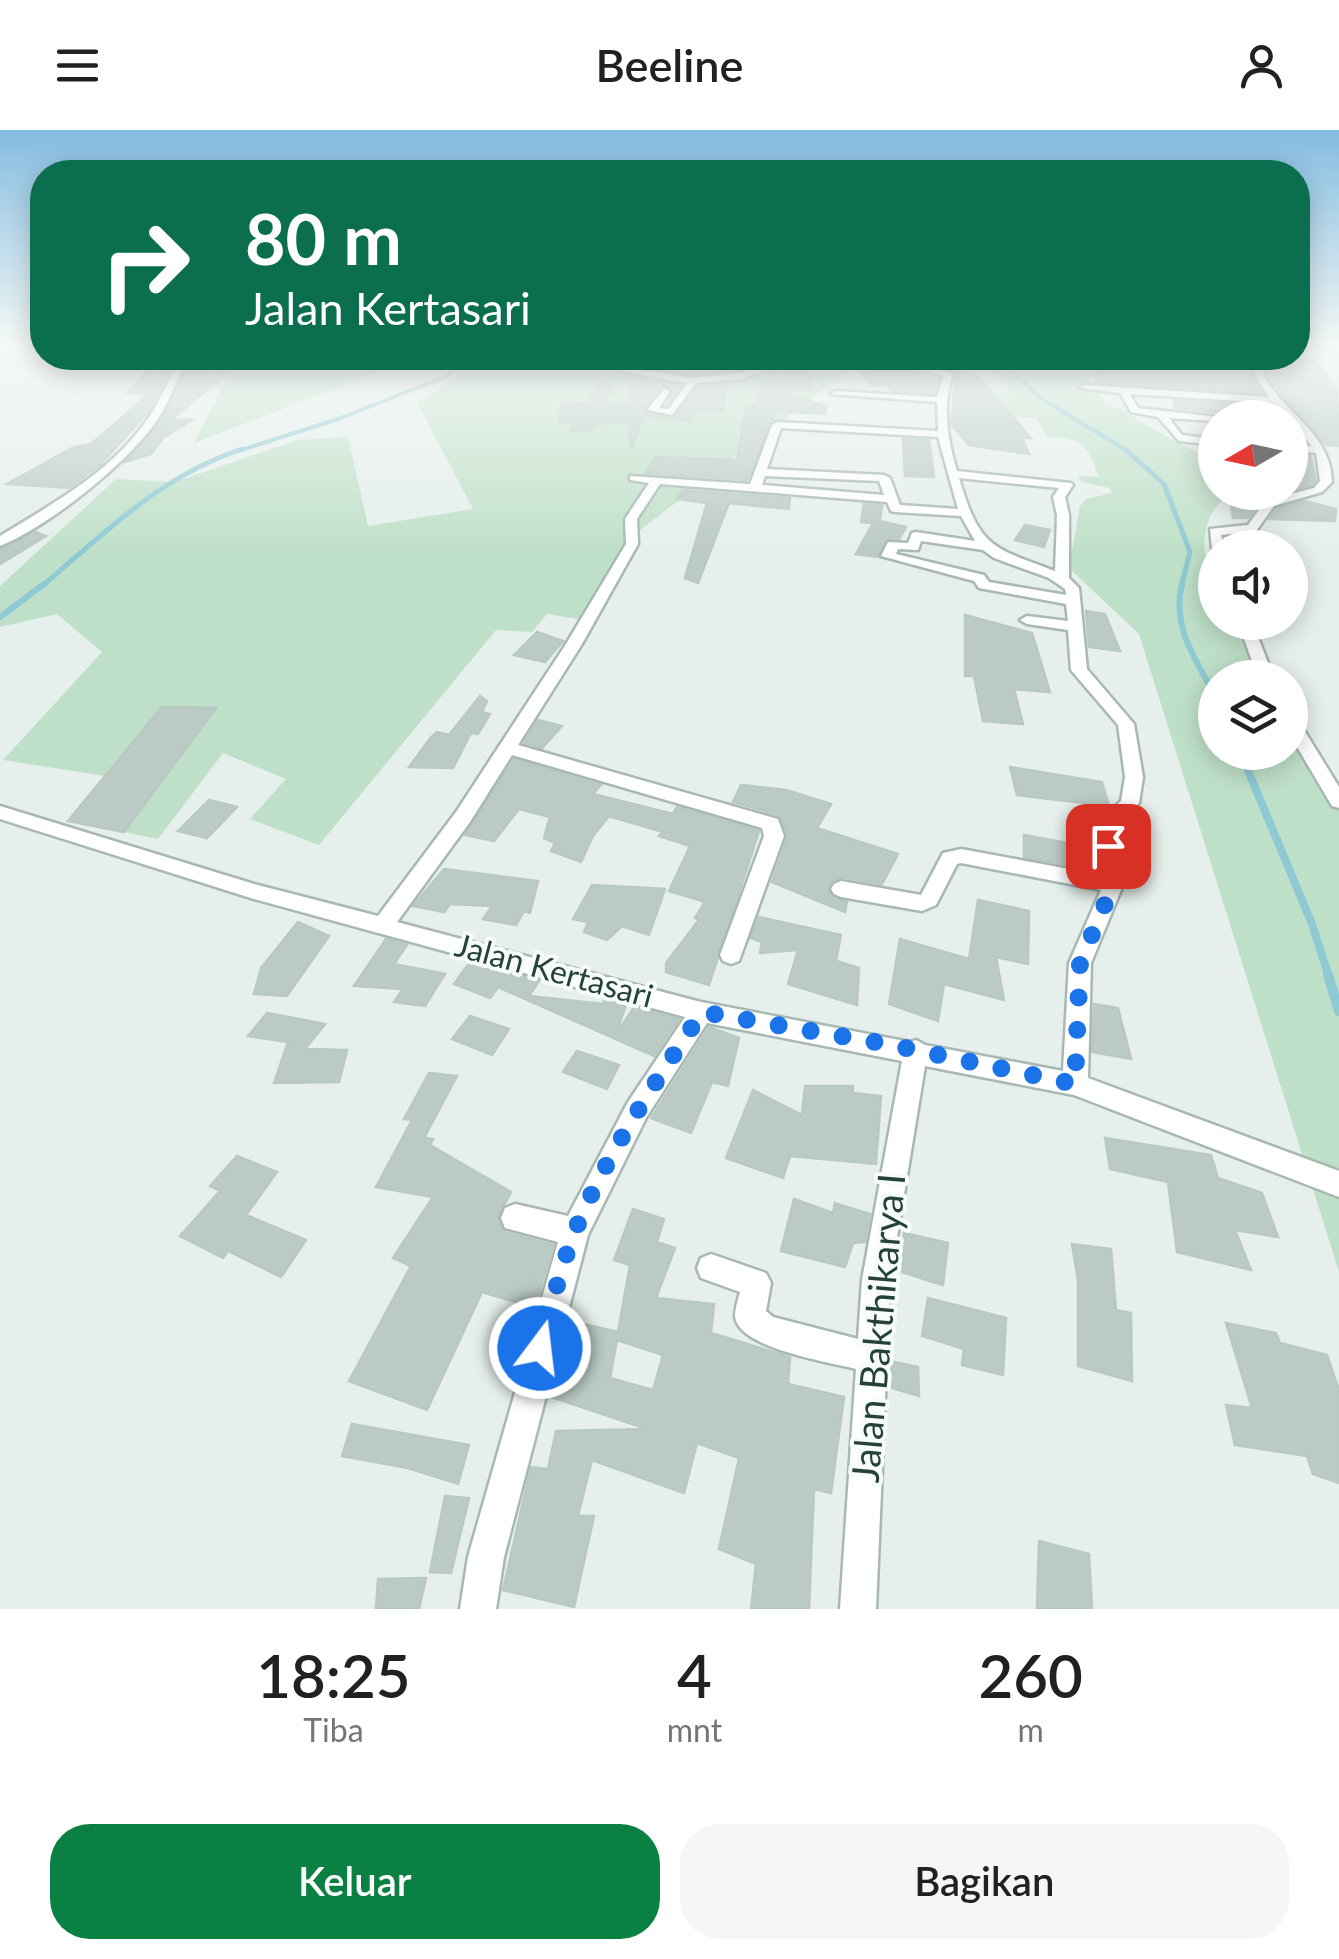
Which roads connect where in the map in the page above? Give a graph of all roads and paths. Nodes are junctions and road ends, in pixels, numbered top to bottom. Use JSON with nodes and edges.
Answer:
{"nodes":[{"id":1,"x":156,"y":413,"type":"edge"},
{"id":2,"x":943,"y":413,"type":"edge"},
{"id":3,"x":1154,"y":413,"type":"edge"},
{"id":4,"x":1160,"y":414,"type":"junction"},
{"id":5,"x":1198,"y":416,"type":"edge"},
{"id":6,"x":940,"y":434,"type":"junction"},
{"id":7,"x":1308,"y":438,"type":"edge"},
{"id":8,"x":1198,"y":440,"type":"edge"},
{"id":9,"x":1308,"y":449,"type":"edge"},
{"id":10,"x":1318,"y":449,"type":"junction"},
{"id":11,"x":1339,"y":449,"type":"edge"},
{"id":12,"x":762,"y":472,"type":"junction"},
{"id":13,"x":952,"y":474,"type":"junction"},
{"id":14,"x":634,"y":478,"type":"dead end"},
{"id":15,"x":657,"y":480,"type":"junction"},
{"id":16,"x":755,"y":487,"type":"junction"},
{"id":17,"x":890,"y":499,"type":"junction"},
{"id":18,"x":966,"y":513,"type":"junction"},
{"id":19,"x":1233,"y":530,"type":"edge"},
{"id":20,"x":0,"y":542,"type":"edge"},
{"id":21,"x":985,"y":546,"type":"junction"},
{"id":22,"x":1019,"y":566,"type":"junction"},
{"id":23,"x":1062,"y":579,"type":"junction"},
{"id":24,"x":1016,"y":591,"type":"junction"},
{"id":25,"x":1074,"y":600,"type":"junction"},
{"id":26,"x":1027,"y":620,"type":"dead end"},
{"id":27,"x":1076,"y":627,"type":"junction"},
{"id":28,"x":508,"y":748,"type":"junction"},
{"id":29,"x":1308,"y":751,"type":"edge"},
{"id":30,"x":1339,"y":802,"type":"edge"},
{"id":31,"x":0,"y":812,"type":"edge"},
{"id":32,"x":1113,"y":885,"type":"junction"},
{"id":33,"x":841,"y":889,"type":"dead end"},
{"id":34,"x":384,"y":924,"type":"junction"},
{"id":35,"x":731,"y":954,"type":"dead end"},
{"id":36,"x":702,"y":1012,"type":"junction"},
{"id":37,"x":916,"y":1050,"type":"junction"},
{"id":38,"x":1075,"y":1084,"type":"junction"},
{"id":39,"x":1339,"y":1184,"type":"edge"},
{"id":40,"x":515,"y":1218,"type":"dead end"},
{"id":41,"x":575,"y":1232,"type":"junction"},
{"id":42,"x":711,"y":1268,"type":"dead end"},
{"id":43,"x":870,"y":1357,"type":"junction"},
{"id":44,"x":478,"y":1609,"type":"edge"},
{"id":45,"x":858,"y":1609,"type":"edge"}],
"edges":[{"from":1,"to":20,"type":"street"},
{"from":2,"to":6,"type":"street"},
{"from":3,"to":4,"type":"street"},
{"from":4,"to":5,"type":"street"},
{"from":4,"to":8,"type":"street"},
{"from":6,"to":12,"type":"street"},
{"from":6,"to":13,"type":"street"},
{"from":7,"to":10,"type":"street"},
{"from":9,"to":10,"type":"street"},
{"from":10,"to":11,"type":"street"},
{"from":10,"to":19,"type":"street"},
{"from":12,"to":16,"type":"street"},
{"from":12,"to":17,"type":"street"},
{"from":13,"to":18,"type":"street"},
{"from":13,"to":23,"type":"street"},
{"from":14,"to":15,"type":"street"},
{"from":15,"to":16,"type":"street"},
{"from":15,"to":28,"type":"street"},
{"from":16,"to":17,"type":"street"},
{"from":17,"to":18,"type":"street"},
{"from":18,"to":21,"type":"street"},
{"from":21,"to":22,"type":"street"},
{"from":21,"to":24,"type":"street"},
{"from":22,"to":23,"type":"street"},
{"from":22,"to":24,"type":"street"},
{"from":23,"to":25,"type":"street"},
{"from":24,"to":25,"type":"street"},
{"from":25,"to":27,"type":"street"},
{"from":26,"to":27,"type":"street"},
{"from":27,"to":32,"type":"street"},
{"from":28,"to":34,"type":"street"},
{"from":28,"to":35,"type":"street"},
{"from":29,"to":30,"type":"street"},
{"from":31,"to":34,"type":"street","name":"Jalan Kertasari"},
{"from":32,"to":33,"type":"street"},
{"from":32,"to":38,"type":"street"},
{"from":34,"to":36,"type":"street","name":"Jalan Kertasari"},
{"from":36,"to":37,"type":"street","name":"Jalan Kertasari"},
{"from":36,"to":41,"type":"street"},
{"from":37,"to":38,"type":"street","name":"Jalan Kertasari"},
{"from":37,"to":43,"type":"street","name":"Jalan Bakthikarya I"},
{"from":38,"to":39,"type":"street","name":"Jalan Kertasari"},
{"from":40,"to":41,"type":"street"},
{"from":41,"to":44,"type":"street"},
{"from":42,"to":43,"type":"street"},
{"from":43,"to":45,"type":"street","name":"Jalan Bakthikarya I"}]}
